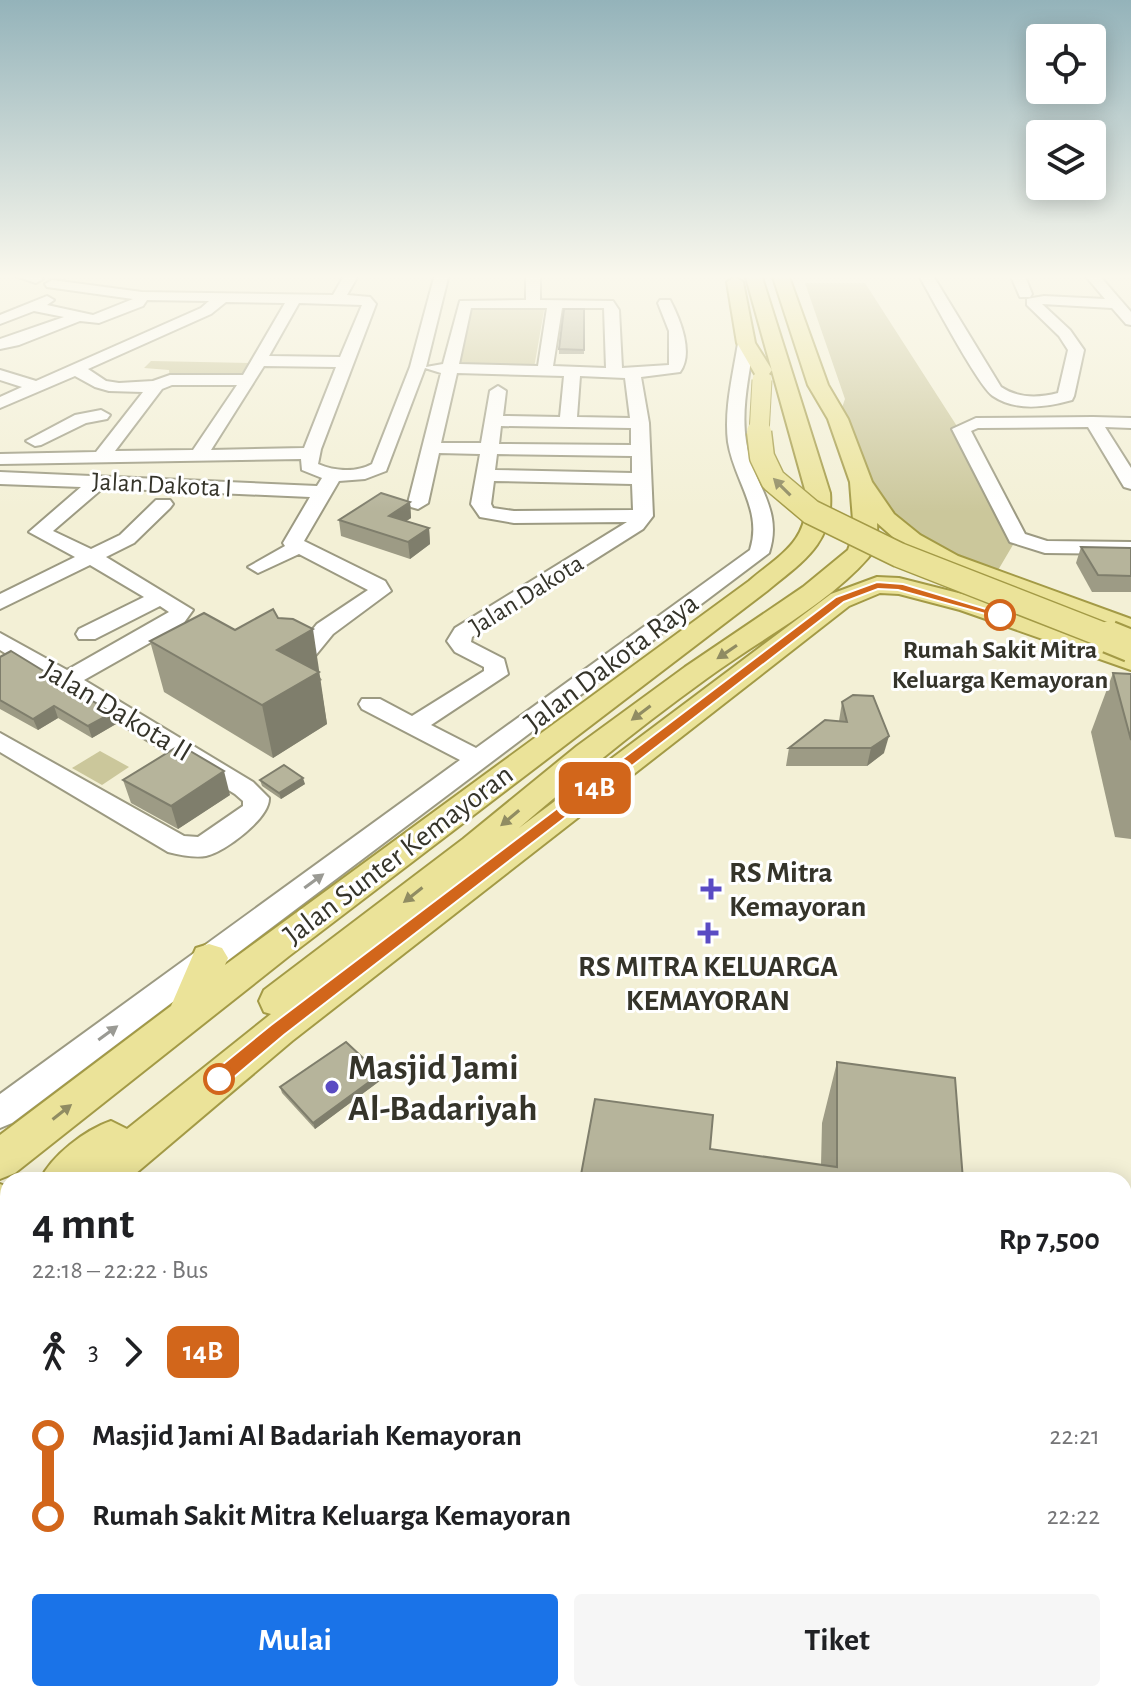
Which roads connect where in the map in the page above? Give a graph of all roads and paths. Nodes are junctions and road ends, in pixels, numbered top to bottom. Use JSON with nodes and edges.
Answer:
{"nodes":[{"id":1,"x":110,"y":353,"type":"edge"},
{"id":2,"x":263,"y":353,"type":"edge"},
{"id":3,"x":350,"y":353,"type":"edge"},
{"id":4,"x":422,"y":353,"type":"edge"},
{"id":5,"x":454,"y":353,"type":"edge"},
{"id":6,"x":548,"y":353,"type":"edge"},
{"id":7,"x":620,"y":353,"type":"edge"},
{"id":8,"x":676,"y":353,"type":"edge"},
{"id":9,"x":745,"y":353,"type":"edge"},
{"id":10,"x":751,"y":353,"type":"edge"},
{"id":11,"x":765,"y":353,"type":"edge"},
{"id":12,"x":776,"y":353,"type":"edge"},
{"id":13,"x":807,"y":353,"type":"edge"},
{"id":14,"x":973,"y":353,"type":"edge"},
{"id":15,"x":1075,"y":353,"type":"edge"},
{"id":16,"x":259,"y":361,"type":"junction"},
{"id":17,"x":347,"y":362,"type":"junction"},
{"id":18,"x":418,"y":367,"type":"junction"},
{"id":19,"x":451,"y":368,"type":"junction"},
{"id":20,"x":73,"y":370,"type":"junction"},
{"id":21,"x":545,"y":370,"type":"junction"},
{"id":22,"x":573,"y":370,"type":"junction"},
{"id":23,"x":623,"y":372,"type":"junction"},
{"id":24,"x":0,"y":375,"type":"edge"},
{"id":25,"x":762,"y":375,"type":"junction"},
{"id":26,"x":248,"y":380,"type":"junction"},
{"id":27,"x":36,"y":386,"type":"junction"},
{"id":28,"x":156,"y":386,"type":"junction"},
{"id":29,"x":843,"y":390,"type":"dead end"},
{"id":30,"x":498,"y":391,"type":"dead end"},
{"id":31,"x":0,"y":403,"type":"edge"},
{"id":32,"x":101,"y":415,"type":"dead end"},
{"id":33,"x":838,"y":419,"type":"junction"},
{"id":34,"x":494,"y":421,"type":"junction"},
{"id":35,"x":568,"y":421,"type":"junction"},
{"id":36,"x":1093,"y":422,"type":"junction"},
{"id":37,"x":640,"y":423,"type":"junction"},
{"id":38,"x":1131,"y":423,"type":"edge"},
{"id":39,"x":35,"y":441,"type":"junction"},
{"id":40,"x":0,"y":444,"type":"edge"},
{"id":41,"x":432,"y":448,"type":"junction"},
{"id":42,"x":489,"y":449,"type":"junction"},
{"id":43,"x":640,"y":451,"type":"junction"},
{"id":44,"x":310,"y":453,"type":"junction"},
{"id":45,"x":102,"y":456,"type":"junction"},
{"id":46,"x":198,"y":456,"type":"junction"},
{"id":47,"x":21,"y":458,"type":"junction"},
{"id":48,"x":0,"y":459,"type":"edge"},
{"id":49,"x":486,"y":475,"type":"junction"},
{"id":50,"x":641,"y":479,"type":"junction"},
{"id":51,"x":3,"y":480,"type":"edge"},
{"id":52,"x":101,"y":480,"type":"junction"},
{"id":53,"x":861,"y":482,"type":"junction"},
{"id":54,"x":329,"y":483,"type":"junction"},
{"id":55,"x":1131,"y":483,"type":"edge"},
{"id":56,"x":418,"y":503,"type":"dead end"},
{"id":57,"x":163,"y":504,"type":"dead end"},
{"id":58,"x":643,"y":516,"type":"junction"},
{"id":59,"x":300,"y":546,"type":"junction"},
{"id":60,"x":804,"y":546,"type":"junction"},
{"id":61,"x":1131,"y":548,"type":"edge"},
{"id":62,"x":91,"y":558,"type":"junction"},
{"id":63,"x":258,"y":567,"type":"dead end"},
{"id":64,"x":832,"y":574,"type":"junction"},
{"id":65,"x":994,"y":577,"type":"junction"},
{"id":66,"x":861,"y":590,"type":"junction"},
{"id":67,"x":159,"y":598,"type":"junction"},
{"id":68,"x":0,"y":602,"type":"edge"},
{"id":69,"x":969,"y":604,"type":"junction"},
{"id":70,"x":770,"y":623,"type":"junction"},
{"id":71,"x":810,"y":623,"type":"junction"},
{"id":72,"x":1131,"y":628,"type":"edge"},
{"id":73,"x":87,"y":634,"type":"dead end"},
{"id":74,"x":0,"y":640,"type":"edge"},
{"id":75,"x":1131,"y":646,"type":"edge"},
{"id":76,"x":658,"y":659,"type":"junction"},
{"id":77,"x":298,"y":662,"type":"edge"},
{"id":78,"x":1131,"y":662,"type":"edge"},
{"id":79,"x":695,"y":673,"type":"junction"},
{"id":80,"x":67,"y":680,"type":"junction"},
{"id":81,"x":371,"y":704,"type":"dead end"},
{"id":82,"x":413,"y":726,"type":"junction"},
{"id":83,"x":0,"y":741,"type":"edge"},
{"id":84,"x":572,"y":746,"type":"junction"},
{"id":85,"x":479,"y":760,"type":"junction"},
{"id":86,"x":209,"y":958,"type":"junction"},
{"id":87,"x":187,"y":1015,"type":"junction"},
{"id":88,"x":268,"y":1023,"type":"junction"},
{"id":89,"x":0,"y":1113,"type":"edge"},
{"id":90,"x":0,"y":1160,"type":"edge"},
{"id":91,"x":72,"y":1172,"type":"edge"},
{"id":92,"x":105,"y":1172,"type":"edge"}],
"edges":[{"from":1,"to":20,"type":"street"},
{"from":2,"to":16,"type":"street"},
{"from":3,"to":17,"type":"street"},
{"from":4,"to":18,"type":"street"},
{"from":5,"to":19,"type":"street"},
{"from":6,"to":21,"type":"street"},
{"from":7,"to":23,"type":"street"},
{"from":8,"to":23,"type":"street"},
{"from":9,"to":84,"type":"street","name":"Jalan Dakota Raya"},
{"from":10,"to":25,"type":"main road"},
{"from":11,"to":25,"type":"main road"},
{"from":12,"to":60,"type":"main road","name":"Jalan Sunter Kemayoran"},
{"from":13,"to":33,"type":"main road"},
{"from":14,"to":15,"type":"street"},
{"from":16,"to":17,"type":"street"},
{"from":16,"to":26,"type":"street"},
{"from":17,"to":44,"type":"street"},
{"from":18,"to":19,"type":"street"},
{"from":18,"to":54,"type":"street","name":"Jalan Dakota I"},
{"from":19,"to":21,"type":"street"},
{"from":19,"to":41,"type":"street"},
{"from":20,"to":27,"type":"street"},
{"from":20,"to":28,"type":"street"},
{"from":21,"to":22,"type":"street"},
{"from":22,"to":23,"type":"street"},
{"from":22,"to":35,"type":"street"},
{"from":23,"to":37,"type":"street"},
{"from":24,"to":27,"type":"street"},
{"from":75,"to":25,"type":"main road","one_way":true,"bridge":true},
{"from":26,"to":28,"type":"street"},
{"from":26,"to":46,"type":"street"},
{"from":27,"to":31,"type":"street"},
{"from":28,"to":45,"type":"street"},
{"from":29,"to":33,"type":"main road"},
{"from":30,"to":34,"type":"street","name":"Jalan Dakota"},
{"from":32,"to":39,"type":"street"},
{"from":33,"to":53,"type":"main road"},
{"from":34,"to":35,"type":"street"},
{"from":34,"to":42,"type":"street","name":"Jalan Dakota"},
{"from":35,"to":37,"type":"street"},
{"from":36,"to":38,"type":"street"},
{"from":36,"to":55,"type":"street"},
{"from":36,"to":61,"type":"street"},
{"from":37,"to":43,"type":"street"},
{"from":39,"to":40,"type":"street"},
{"from":39,"to":47,"type":"street"},
{"from":41,"to":42,"type":"street"},
{"from":41,"to":56,"type":"street"},
{"from":42,"to":43,"type":"street"},
{"from":42,"to":49,"type":"street","name":"Jalan Dakota"},
{"from":43,"to":50,"type":"street"},
{"from":44,"to":46,"type":"street"},
{"from":44,"to":54,"type":"street"},
{"from":45,"to":46,"type":"street"},
{"from":45,"to":47,"type":"street"},
{"from":47,"to":48,"type":"street"},
{"from":47,"to":51,"type":"street"},
{"from":49,"to":50,"type":"street"},
{"from":49,"to":58,"type":"street","name":"Jalan Dakota"},
{"from":50,"to":58,"type":"street"},
{"from":51,"to":52,"type":"street","name":"Jalan Dakota I"},
{"from":52,"to":54,"type":"street","name":"Jalan Dakota I"},
{"from":52,"to":62,"type":"street"},
{"from":53,"to":64,"type":"main road","name":"Jalan Sunter Kemayoran"},
{"from":53,"to":65,"type":"main road"},
{"from":54,"to":59,"type":"street"},
{"from":57,"to":62,"type":"street"},
{"from":58,"to":82,"type":"street","name":"Jalan Dakota"},
{"from":59,"to":63,"type":"street"},
{"from":59,"to":77,"type":"street"},
{"from":60,"to":64,"type":"main road"},
{"from":60,"to":76,"type":"main road","name":"Jalan Sunter Kemayoran"},
{"from":62,"to":67,"type":"street"},
{"from":62,"to":68,"type":"street"},
{"from":64,"to":66,"type":"main road"},
{"from":64,"to":70,"type":"main road","name":"Jalan Sunter Kemayoran"},
{"from":65,"to":69,"type":"main road"},
{"from":65,"to":72,"type":"main road"},
{"from":66,"to":69,"type":"main road"},
{"from":66,"to":71,"type":"main road"},
{"from":67,"to":73,"type":"street"},
{"from":67,"to":80,"type":"street"},
{"from":69,"to":78,"type":"main road"},
{"from":70,"to":71,"type":"main road"},
{"from":70,"to":79,"type":"main road","name":"Jalan Sunter Kemayoran","one_way":true},
{"from":71,"to":84,"type":"main road"},
{"from":74,"to":80,"type":"street","name":"Jalan Dakota II"},
{"from":76,"to":79,"type":"main road"},
{"from":76,"to":84,"type":"main road","name":"Jalan Sunter Kemayoran"},
{"from":79,"to":84,"type":"main road","name":"Jalan Sunter Kemayoran","one_way":true},
{"from":80,"to":83,"type":"street","name":"Jalan Dakota II"},
{"from":81,"to":82,"type":"street"},
{"from":82,"to":85,"type":"street"},
{"from":84,"to":85,"type":"street","name":"Jalan Dakota Raya"},
{"from":84,"to":87,"type":"main road","name":"Jalan Sunter Kemayoran"},
{"from":84,"to":88,"type":"main road","name":"Jalan Sunter Kemayoran","one_way":true},
{"from":86,"to":85,"type":"street","name":"Jalan Dakota Raya","one_way":true},
{"from":86,"to":87,"type":"main road"},
{"from":89,"to":86,"type":"street","name":"Jalan Dakota Raya","one_way":true},
{"from":90,"to":87,"type":"main road","name":"Jalan Sunter Kemayoran","one_way":true},
{"from":88,"to":91,"type":"main road","name":"Jalan Sunter Kemayoran"},
{"from":88,"to":92,"type":"main road"}]}
